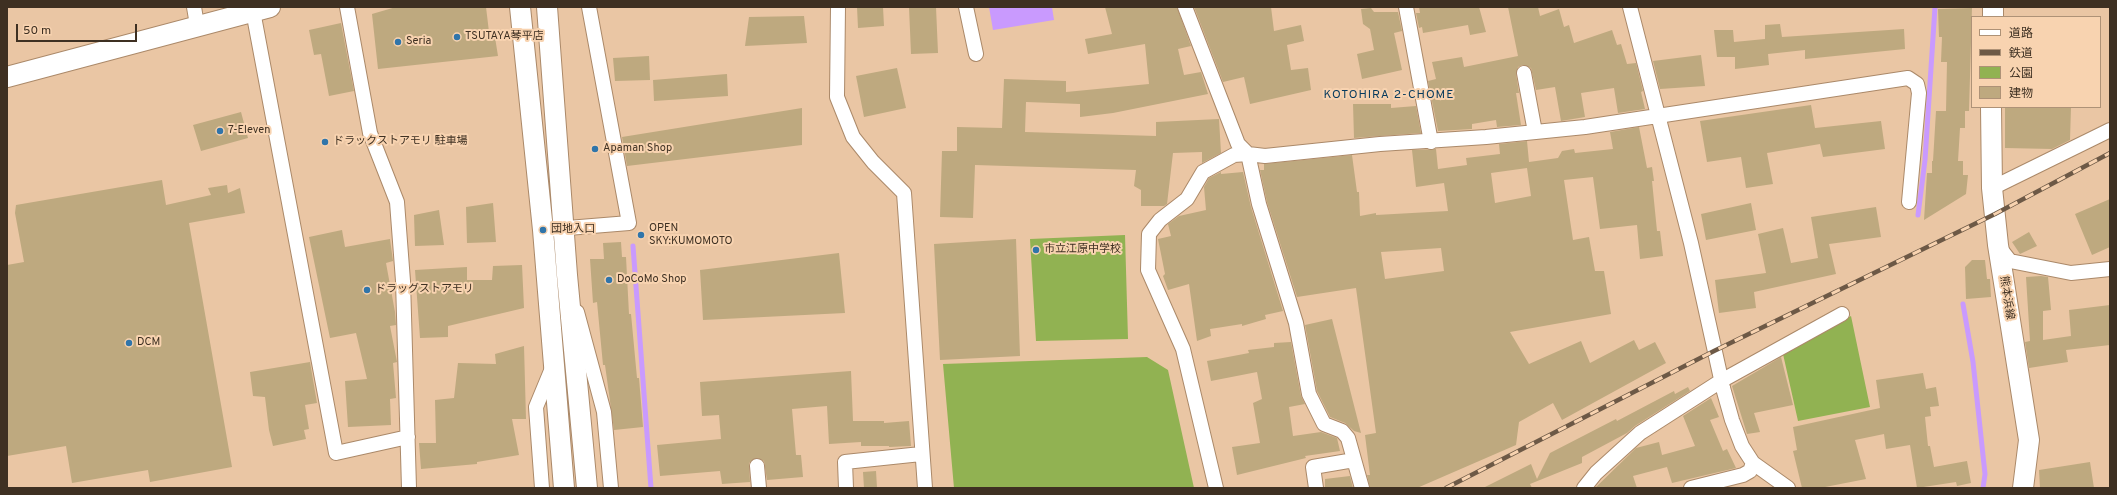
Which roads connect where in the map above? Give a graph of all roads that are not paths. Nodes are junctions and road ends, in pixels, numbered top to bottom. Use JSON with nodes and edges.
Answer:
{"nodes":[{"id":1,"x":347,"y":7,"type":"edge"},
{"id":2,"x":520,"y":7,"type":"edge"},
{"id":3,"x":547,"y":7,"type":"edge"},
{"id":4,"x":589,"y":7,"type":"edge"},
{"id":5,"x":838,"y":7,"type":"edge"},
{"id":6,"x":966,"y":7,"type":"edge"},
{"id":7,"x":1185,"y":7,"type":"edge"},
{"id":8,"x":1406,"y":7,"type":"edge"},
{"id":9,"x":1630,"y":7,"type":"edge"},
{"id":10,"x":262,"y":9,"type":"edge"},
{"id":11,"x":195,"y":16,"type":"edge"},
{"id":12,"x":976,"y":54,"type":"dead end"},
{"id":13,"x":1524,"y":73,"type":"dead end"},
{"id":14,"x":7,"y":77,"type":"edge"},
{"id":15,"x":1991,"y":108,"type":"edge"},
{"id":16,"x":1658,"y":116,"type":"junction"},
{"id":17,"x":2110,"y":130,"type":"edge"},
{"id":18,"x":1535,"y":132,"type":"junction"},
{"id":19,"x":1431,"y":142,"type":"junction"},
{"id":20,"x":1248,"y":154,"type":"junction"},
{"id":21,"x":1992,"y":188,"type":"junction"},
{"id":22,"x":1909,"y":202,"type":"dead end"},
{"id":23,"x":564,"y":228,"type":"junction"},
{"id":24,"x":543,"y":230,"type":"junction"},
{"id":25,"x":1998,"y":245,"type":"junction"},
{"id":26,"x":2110,"y":269,"type":"edge"},
{"id":27,"x":567,"y":275,"type":"junction"},
{"id":28,"x":1842,"y":314,"type":"dead end"},
{"id":29,"x":553,"y":364,"type":"junction"},
{"id":30,"x":1721,"y":381,"type":"junction"},
{"id":31,"x":408,"y":437,"type":"junction"},
{"id":32,"x":921,"y":454,"type":"junction"},
{"id":33,"x":1354,"y":460,"type":"junction"},
{"id":34,"x":1753,"y":463,"type":"junction"},
{"id":35,"x":757,"y":466,"type":"dead end"},
{"id":36,"x":409,"y":488,"type":"edge"},
{"id":37,"x":542,"y":488,"type":"edge"},
{"id":38,"x":564,"y":488,"type":"edge"},
{"id":39,"x":587,"y":488,"type":"edge"},
{"id":40,"x":611,"y":488,"type":"edge"},
{"id":41,"x":759,"y":488,"type":"edge"},
{"id":42,"x":846,"y":488,"type":"edge"},
{"id":43,"x":925,"y":488,"type":"edge"},
{"id":44,"x":1216,"y":488,"type":"edge"},
{"id":45,"x":1316,"y":488,"type":"edge"},
{"id":46,"x":1362,"y":488,"type":"edge"},
{"id":47,"x":1584,"y":488,"type":"edge"},
{"id":48,"x":1691,"y":488,"type":"edge"},
{"id":49,"x":1788,"y":488,"type":"edge"},
{"id":50,"x":2023,"y":488,"type":"edge"}],
"edges":[{"from":1,"to":31,"type":"street"},
{"from":2,"to":24,"type":"street"},
{"from":3,"to":23,"type":"street"},
{"from":4,"to":23,"type":"street"},
{"from":5,"to":32,"type":"street"},
{"from":6,"to":12,"type":"street"},
{"from":7,"to":20,"type":"street"},
{"from":8,"to":19,"type":"street"},
{"from":9,"to":16,"type":"street"},
{"from":10,"to":11,"type":"street"},
{"from":10,"to":31,"type":"street"},
{"from":11,"to":14,"type":"street"},
{"from":13,"to":18,"type":"street"},
{"from":15,"to":21,"type":"street","name":"熊本浜線"},
{"from":16,"to":18,"type":"street"},
{"from":16,"to":22,"type":"street"},
{"from":16,"to":30,"type":"street"},
{"from":17,"to":21,"type":"street"},
{"from":18,"to":19,"type":"street"},
{"from":19,"to":20,"type":"street"},
{"from":20,"to":33,"type":"street"},
{"from":20,"to":44,"type":"street"},
{"from":21,"to":25,"type":"street","name":"熊本浜線"},
{"from":23,"to":24,"type":"street"},
{"from":23,"to":27,"type":"street"},
{"from":24,"to":29,"type":"street"},
{"from":25,"to":26,"type":"street"},
{"from":25,"to":50,"type":"street","name":"熊本浜線"},
{"from":27,"to":39,"type":"street"},
{"from":27,"to":40,"type":"street"},
{"from":28,"to":30,"type":"street"},
{"from":29,"to":37,"type":"street"},
{"from":29,"to":38,"type":"street"},
{"from":30,"to":34,"type":"street"},
{"from":30,"to":47,"type":"street"},
{"from":31,"to":36,"type":"street"},
{"from":32,"to":42,"type":"street"},
{"from":32,"to":43,"type":"street"},
{"from":33,"to":45,"type":"street"},
{"from":33,"to":46,"type":"street"},
{"from":34,"to":48,"type":"street"},
{"from":34,"to":49,"type":"street"},
{"from":35,"to":41,"type":"street"}]}
